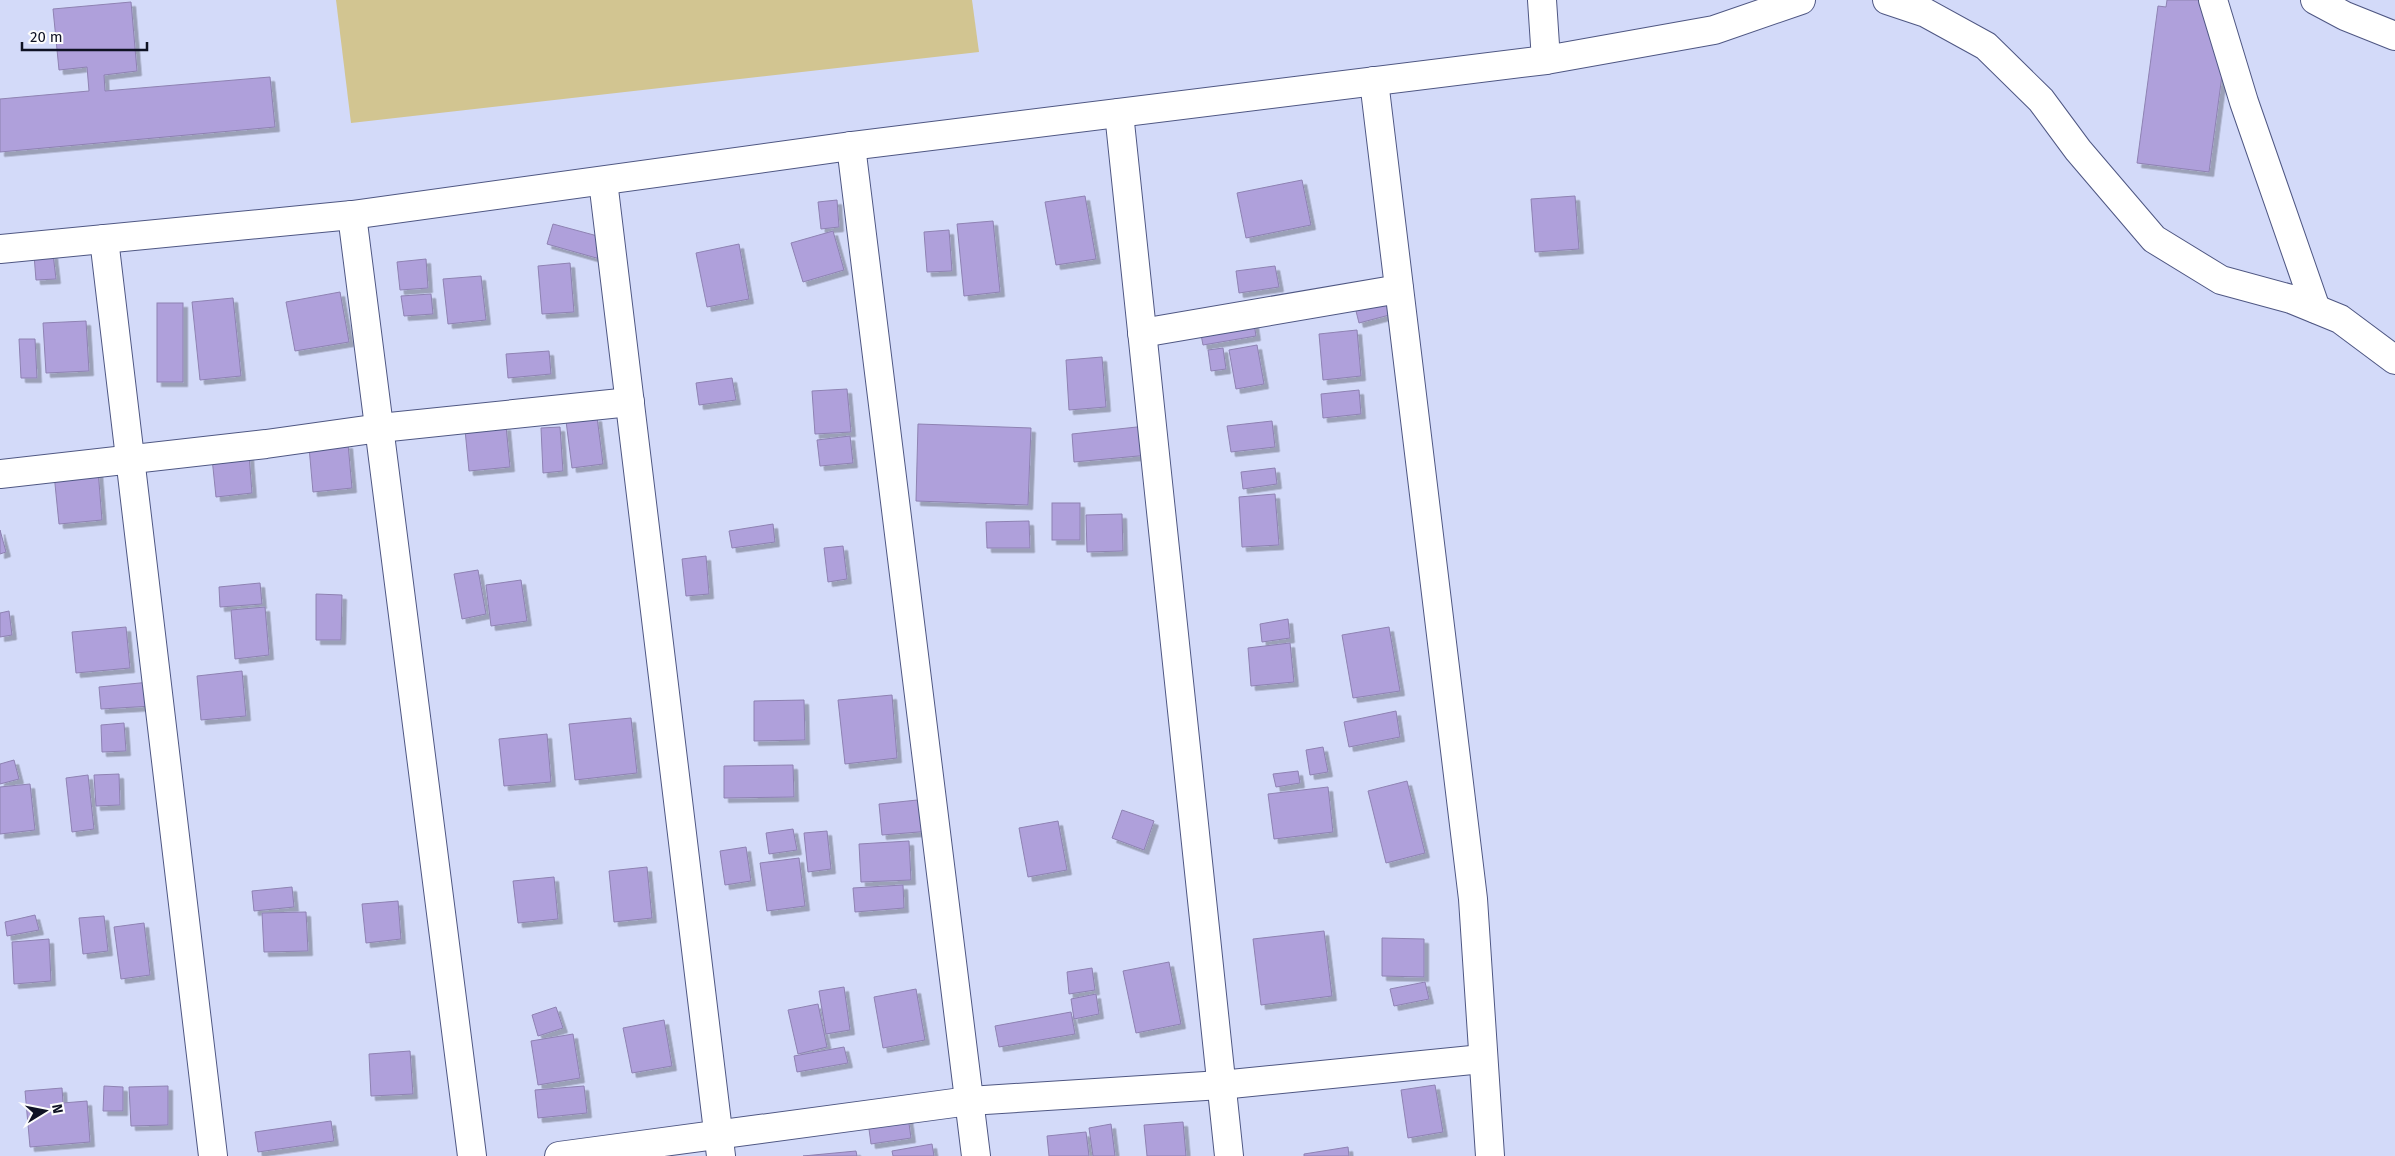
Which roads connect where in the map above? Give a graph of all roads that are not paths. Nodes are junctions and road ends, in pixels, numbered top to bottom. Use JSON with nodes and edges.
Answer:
{"nodes":[{"id":1,"x":1542,"y":0,"type":"edge"},
{"id":2,"x":1801,"y":0,"type":"edge"},
{"id":3,"x":1887,"y":0,"type":"edge"},
{"id":4,"x":2213,"y":0,"type":"edge"},
{"id":5,"x":2315,"y":0,"type":"edge"},
{"id":6,"x":2395,"y":36,"type":"edge"},
{"id":7,"x":1546,"y":60,"type":"junction"},
{"id":8,"x":1374,"y":81,"type":"junction"},
{"id":9,"x":1119,"y":113,"type":"junction"},
{"id":10,"x":851,"y":146,"type":"junction"},
{"id":11,"x":603,"y":181,"type":"junction"},
{"id":12,"x":352,"y":215,"type":"junction"},
{"id":13,"x":104,"y":239,"type":"junction"},
{"id":14,"x":0,"y":249,"type":"edge"},
{"id":15,"x":1399,"y":289,"type":"junction"},
{"id":16,"x":2316,"y":309,"type":"junction"},
{"id":17,"x":1142,"y":333,"type":"junction"},
{"id":18,"x":2395,"y":360,"type":"edge"},
{"id":19,"x":630,"y":402,"type":"junction"},
{"id":20,"x":380,"y":428,"type":"junction"},
{"id":21,"x":130,"y":459,"type":"junction"},
{"id":22,"x":0,"y":474,"type":"edge"},
{"id":23,"x":1482,"y":1059,"type":"junction"},
{"id":24,"x":1221,"y":1085,"type":"junction"},
{"id":25,"x":970,"y":1101,"type":"junction"},
{"id":26,"x":720,"y":1146,"type":"edge"},
{"id":27,"x":213,"y":1156,"type":"edge"},
{"id":28,"x":472,"y":1156,"type":"edge"},
{"id":29,"x":559,"y":1156,"type":"edge"},
{"id":30,"x":976,"y":1156,"type":"edge"},
{"id":31,"x":1229,"y":1156,"type":"edge"},
{"id":32,"x":1490,"y":1156,"type":"edge"}],
"edges":[{"from":1,"to":7,"type":"street"},
{"from":2,"to":7,"type":"street"},
{"from":3,"to":16,"type":"street"},
{"from":4,"to":16,"type":"street"},
{"from":5,"to":6,"type":"street"},
{"from":7,"to":8,"type":"street"},
{"from":8,"to":9,"type":"street"},
{"from":8,"to":15,"type":"street"},
{"from":9,"to":10,"type":"street"},
{"from":9,"to":17,"type":"street"},
{"from":10,"to":11,"type":"street"},
{"from":10,"to":25,"type":"street"},
{"from":11,"to":12,"type":"street"},
{"from":11,"to":19,"type":"street"},
{"from":12,"to":13,"type":"street"},
{"from":12,"to":20,"type":"street"},
{"from":13,"to":14,"type":"street"},
{"from":13,"to":21,"type":"street"},
{"from":15,"to":17,"type":"street"},
{"from":15,"to":23,"type":"street"},
{"from":16,"to":18,"type":"street"},
{"from":17,"to":24,"type":"street"},
{"from":19,"to":20,"type":"street"},
{"from":19,"to":26,"type":"street"},
{"from":20,"to":21,"type":"street"},
{"from":20,"to":28,"type":"street"},
{"from":21,"to":22,"type":"street"},
{"from":21,"to":27,"type":"street"},
{"from":23,"to":24,"type":"street"},
{"from":23,"to":32,"type":"street"},
{"from":24,"to":25,"type":"street"},
{"from":24,"to":31,"type":"street"},
{"from":25,"to":26,"type":"street"},
{"from":25,"to":30,"type":"street"},
{"from":26,"to":29,"type":"street"}]}
